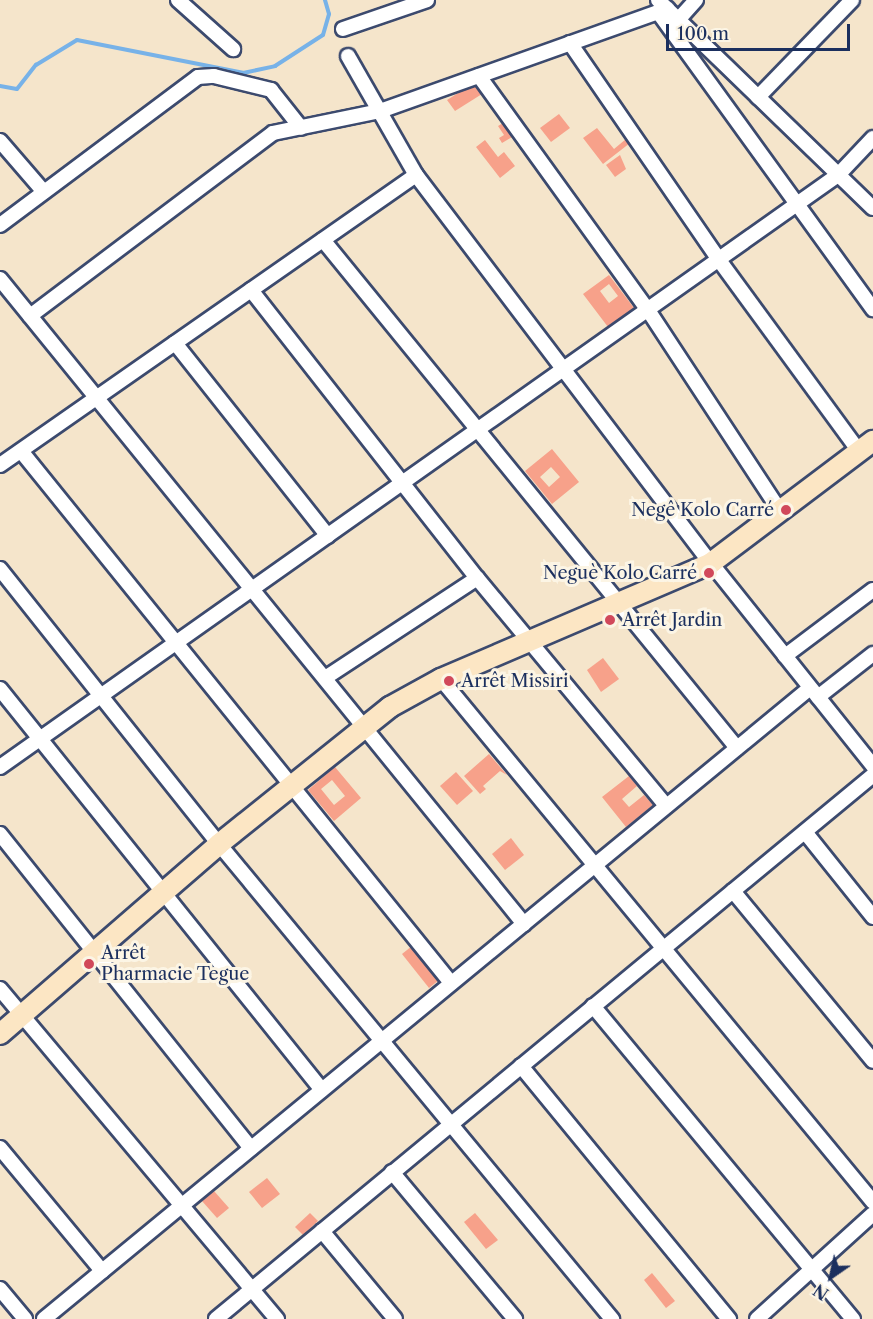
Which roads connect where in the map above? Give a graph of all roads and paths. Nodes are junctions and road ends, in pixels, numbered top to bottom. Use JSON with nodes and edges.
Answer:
{"nodes":[{"id":1,"x":178,"y":0,"type":"edge"},
{"id":2,"x":427,"y":0,"type":"edge"},
{"id":3,"x":696,"y":0,"type":"edge"},
{"id":4,"x":852,"y":0,"type":"edge"},
{"id":5,"x":661,"y":7,"type":"edge"},
{"id":6,"x":678,"y":20,"type":"junction"},
{"id":7,"x":343,"y":29,"type":"dead end"},
{"id":8,"x":570,"y":43,"type":"junction"},
{"id":9,"x":233,"y":49,"type":"dead end"},
{"id":10,"x":348,"y":56,"type":"dead end"},
{"id":11,"x":479,"y":76,"type":"junction"},
{"id":12,"x":758,"y":97,"type":"junction"},
{"id":13,"x":380,"y":111,"type":"junction"},
{"id":14,"x":301,"y":128,"type":"junction"},
{"id":15,"x":873,"y":138,"type":"edge"},
{"id":16,"x":0,"y":141,"type":"edge"},
{"id":17,"x":416,"y":175,"type":"junction"},
{"id":18,"x":838,"y":175,"type":"junction"},
{"id":19,"x":44,"y":192,"type":"junction"},
{"id":20,"x":797,"y":204,"type":"junction"},
{"id":21,"x":873,"y":208,"type":"edge"},
{"id":22,"x":0,"y":225,"type":"edge"},
{"id":23,"x":322,"y":240,"type":"junction"},
{"id":24,"x":719,"y":260,"type":"junction"},
{"id":25,"x":0,"y":279,"type":"edge"},
{"id":26,"x":251,"y":290,"type":"junction"},
{"id":27,"x":873,"y":309,"type":"edge"},
{"id":28,"x":648,"y":310,"type":"junction"},
{"id":29,"x":30,"y":316,"type":"junction"},
{"id":30,"x":176,"y":343,"type":"junction"},
{"id":31,"x":564,"y":369,"type":"junction"},
{"id":32,"x":96,"y":398,"type":"junction"},
{"id":33,"x":477,"y":431,"type":"junction"},
{"id":34,"x":866,"y":446,"type":"edge"},
{"id":35,"x":21,"y":451,"type":"junction"},
{"id":36,"x":0,"y":465,"type":"edge"},
{"id":37,"x":403,"y":483,"type":"junction"},
{"id":38,"x":780,"y":511,"type":"junction"},
{"id":39,"x":328,"y":536,"type":"junction"},
{"id":40,"x":711,"y":564,"type":"junction"},
{"id":41,"x":0,"y":569,"type":"edge"},
{"id":42,"x":477,"y":578,"type":"junction"},
{"id":43,"x":253,"y":589,"type":"junction"},
{"id":44,"x":873,"y":590,"type":"edge"},
{"id":45,"x":618,"y":603,"type":"junction"},
{"id":46,"x":530,"y":641,"type":"junction"},
{"id":47,"x":177,"y":643,"type":"junction"},
{"id":48,"x":873,"y":654,"type":"edge"},
{"id":49,"x":785,"y":656,"type":"junction"},
{"id":50,"x":325,"y":678,"type":"junction"},
{"id":51,"x":441,"y":679,"type":"junction"},
{"id":52,"x":0,"y":689,"type":"edge"},
{"id":53,"x":814,"y":692,"type":"junction"},
{"id":54,"x":101,"y":696,"type":"junction"},
{"id":55,"x":366,"y":728,"type":"junction"},
{"id":56,"x":40,"y":739,"type":"junction"},
{"id":57,"x":737,"y":748,"type":"junction"},
{"id":58,"x":873,"y":766,"type":"edge"},
{"id":59,"x":0,"y":767,"type":"edge"},
{"id":60,"x":873,"y":775,"type":"edge"},
{"id":61,"x":292,"y":787,"type":"junction"},
{"id":62,"x":666,"y":806,"type":"junction"},
{"id":63,"x":805,"y":831,"type":"junction"},
{"id":64,"x":0,"y":834,"type":"edge"},
{"id":65,"x":219,"y":844,"type":"junction"},
{"id":66,"x":595,"y":865,"type":"junction"},
{"id":67,"x":733,"y":891,"type":"junction"},
{"id":68,"x":163,"y":892,"type":"junction"},
{"id":69,"x":873,"y":916,"type":"edge"},
{"id":70,"x":524,"y":924,"type":"junction"},
{"id":71,"x":663,"y":948,"type":"junction"},
{"id":72,"x":93,"y":951,"type":"junction"},
{"id":73,"x":451,"y":983,"type":"junction"},
{"id":74,"x":0,"y":990,"type":"edge"},
{"id":75,"x":593,"y":1006,"type":"junction"},
{"id":76,"x":20,"y":1013,"type":"junction"},
{"id":77,"x":0,"y":1034,"type":"edge"},
{"id":78,"x":382,"y":1041,"type":"junction"},
{"id":79,"x":873,"y":1061,"type":"edge"},
{"id":80,"x":521,"y":1066,"type":"junction"},
{"id":81,"x":322,"y":1090,"type":"junction"},
{"id":82,"x":451,"y":1124,"type":"junction"},
{"id":83,"x":0,"y":1148,"type":"edge"},
{"id":84,"x":251,"y":1148,"type":"junction"},
{"id":85,"x":392,"y":1172,"type":"junction"},
{"id":86,"x":873,"y":1202,"type":"edge"},
{"id":87,"x":182,"y":1205,"type":"junction"},
{"id":88,"x":873,"y":1214,"type":"edge"},
{"id":89,"x":322,"y":1231,"type":"junction"},
{"id":90,"x":811,"y":1270,"type":"junction"},
{"id":91,"x":102,"y":1271,"type":"junction"},
{"id":92,"x":0,"y":1289,"type":"edge"},
{"id":93,"x":252,"y":1289,"type":"junction"},
{"id":94,"x":25,"y":1319,"type":"edge"},
{"id":95,"x":44,"y":1319,"type":"edge"},
{"id":96,"x":216,"y":1319,"type":"edge"},
{"id":97,"x":277,"y":1319,"type":"edge"},
{"id":98,"x":395,"y":1319,"type":"edge"},
{"id":99,"x":515,"y":1319,"type":"edge"},
{"id":100,"x":612,"y":1319,"type":"edge"},
{"id":101,"x":729,"y":1319,"type":"edge"},
{"id":102,"x":757,"y":1319,"type":"edge"},
{"id":103,"x":853,"y":1319,"type":"edge"}],
"edges":[{"from":1,"to":9,"type":"street"},
{"from":2,"to":7,"type":"street"},
{"from":3,"to":6,"type":"street"},
{"from":4,"to":12,"type":"street"},
{"from":5,"to":6,"type":"street"},
{"from":5,"to":8,"type":"street"},
{"from":5,"to":20,"type":"street"},
{"from":6,"to":12,"type":"street"},
{"from":8,"to":11,"type":"street"},
{"from":8,"to":24,"type":"street"},
{"from":10,"to":13,"type":"street"},
{"from":11,"to":13,"type":"street"},
{"from":11,"to":28,"type":"street"},
{"from":12,"to":18,"type":"street"},
{"from":13,"to":14,"type":"street"},
{"from":13,"to":17,"type":"street"},
{"from":14,"to":19,"type":"street"},
{"from":14,"to":29,"type":"street"},
{"from":15,"to":18,"type":"street"},
{"from":16,"to":19,"type":"street"},
{"from":17,"to":23,"type":"street"},
{"from":17,"to":31,"type":"street"},
{"from":18,"to":20,"type":"street"},
{"from":18,"to":21,"type":"street"},
{"from":19,"to":22,"type":"street"},
{"from":20,"to":24,"type":"street"},
{"from":20,"to":27,"type":"street"},
{"from":23,"to":26,"type":"street"},
{"from":23,"to":33,"type":"street"},
{"from":24,"to":28,"type":"street"},
{"from":24,"to":34,"type":"street"},
{"from":25,"to":29,"type":"street"},
{"from":26,"to":30,"type":"street"},
{"from":26,"to":37,"type":"street"},
{"from":28,"to":31,"type":"street"},
{"from":28,"to":38,"type":"street"},
{"from":29,"to":32,"type":"street"},
{"from":30,"to":32,"type":"street"},
{"from":30,"to":39,"type":"street"},
{"from":31,"to":33,"type":"street"},
{"from":31,"to":40,"type":"street"},
{"from":32,"to":35,"type":"street"},
{"from":32,"to":43,"type":"street"},
{"from":33,"to":37,"type":"street"},
{"from":33,"to":45,"type":"street"},
{"from":34,"to":38,"type":"street"},
{"from":35,"to":36,"type":"street"},
{"from":35,"to":47,"type":"street"},
{"from":37,"to":39,"type":"street"},
{"from":37,"to":42,"type":"street"},
{"from":38,"to":40,"type":"street"},
{"from":39,"to":43,"type":"street"},
{"from":40,"to":45,"type":"street"},
{"from":40,"to":49,"type":"street"},
{"from":41,"to":54,"type":"street"},
{"from":42,"to":46,"type":"street"},
{"from":42,"to":50,"type":"street"},
{"from":43,"to":47,"type":"street"},
{"from":43,"to":50,"type":"street"},
{"from":44,"to":49,"type":"street"},
{"from":45,"to":46,"type":"street"},
{"from":45,"to":57,"type":"street"},
{"from":46,"to":51,"type":"street"},
{"from":46,"to":62,"type":"street"},
{"from":47,"to":54,"type":"street"},
{"from":47,"to":61,"type":"street"},
{"from":48,"to":53,"type":"street"},
{"from":49,"to":53,"type":"street"},
{"from":50,"to":55,"type":"street"},
{"from":51,"to":55,"type":"street"},
{"from":51,"to":66,"type":"street"},
{"from":52,"to":56,"type":"street"},
{"from":53,"to":57,"type":"street"},
{"from":53,"to":58,"type":"street"},
{"from":54,"to":56,"type":"street"},
{"from":54,"to":65,"type":"street"},
{"from":55,"to":61,"type":"street"},
{"from":55,"to":70,"type":"street"},
{"from":56,"to":59,"type":"street"},
{"from":56,"to":68,"type":"street"},
{"from":57,"to":62,"type":"street"},
{"from":60,"to":63,"type":"street"},
{"from":61,"to":65,"type":"street"},
{"from":61,"to":73,"type":"street"},
{"from":62,"to":66,"type":"street"},
{"from":63,"to":67,"type":"street"},
{"from":63,"to":69,"type":"street"},
{"from":64,"to":72,"type":"street"},
{"from":65,"to":68,"type":"street"},
{"from":65,"to":78,"type":"street"},
{"from":66,"to":70,"type":"street"},
{"from":66,"to":71,"type":"street"},
{"from":67,"to":71,"type":"street"},
{"from":67,"to":79,"type":"street"},
{"from":68,"to":72,"type":"street"},
{"from":68,"to":81,"type":"street"},
{"from":70,"to":73,"type":"street"},
{"from":71,"to":75,"type":"street"},
{"from":71,"to":86,"type":"street"},
{"from":72,"to":76,"type":"street"},
{"from":72,"to":84,"type":"street"},
{"from":73,"to":78,"type":"street"},
{"from":74,"to":76,"type":"street"},
{"from":75,"to":80,"type":"street"},
{"from":75,"to":90,"type":"street"},
{"from":76,"to":77,"type":"street"},
{"from":76,"to":87,"type":"street"},
{"from":78,"to":81,"type":"street"},
{"from":78,"to":82,"type":"street"},
{"from":80,"to":82,"type":"street"},
{"from":80,"to":101,"type":"street"},
{"from":81,"to":84,"type":"street"},
{"from":82,"to":85,"type":"street"},
{"from":82,"to":100,"type":"street"},
{"from":83,"to":91,"type":"street"},
{"from":84,"to":87,"type":"street"},
{"from":85,"to":89,"type":"street"},
{"from":85,"to":99,"type":"street"},
{"from":87,"to":91,"type":"street"},
{"from":87,"to":93,"type":"street"},
{"from":88,"to":90,"type":"street"},
{"from":89,"to":93,"type":"street"},
{"from":89,"to":98,"type":"street"},
{"from":90,"to":102,"type":"street"},
{"from":90,"to":103,"type":"street"},
{"from":91,"to":95,"type":"street"},
{"from":92,"to":94,"type":"street"},
{"from":93,"to":96,"type":"street"},
{"from":93,"to":97,"type":"street"}]}
